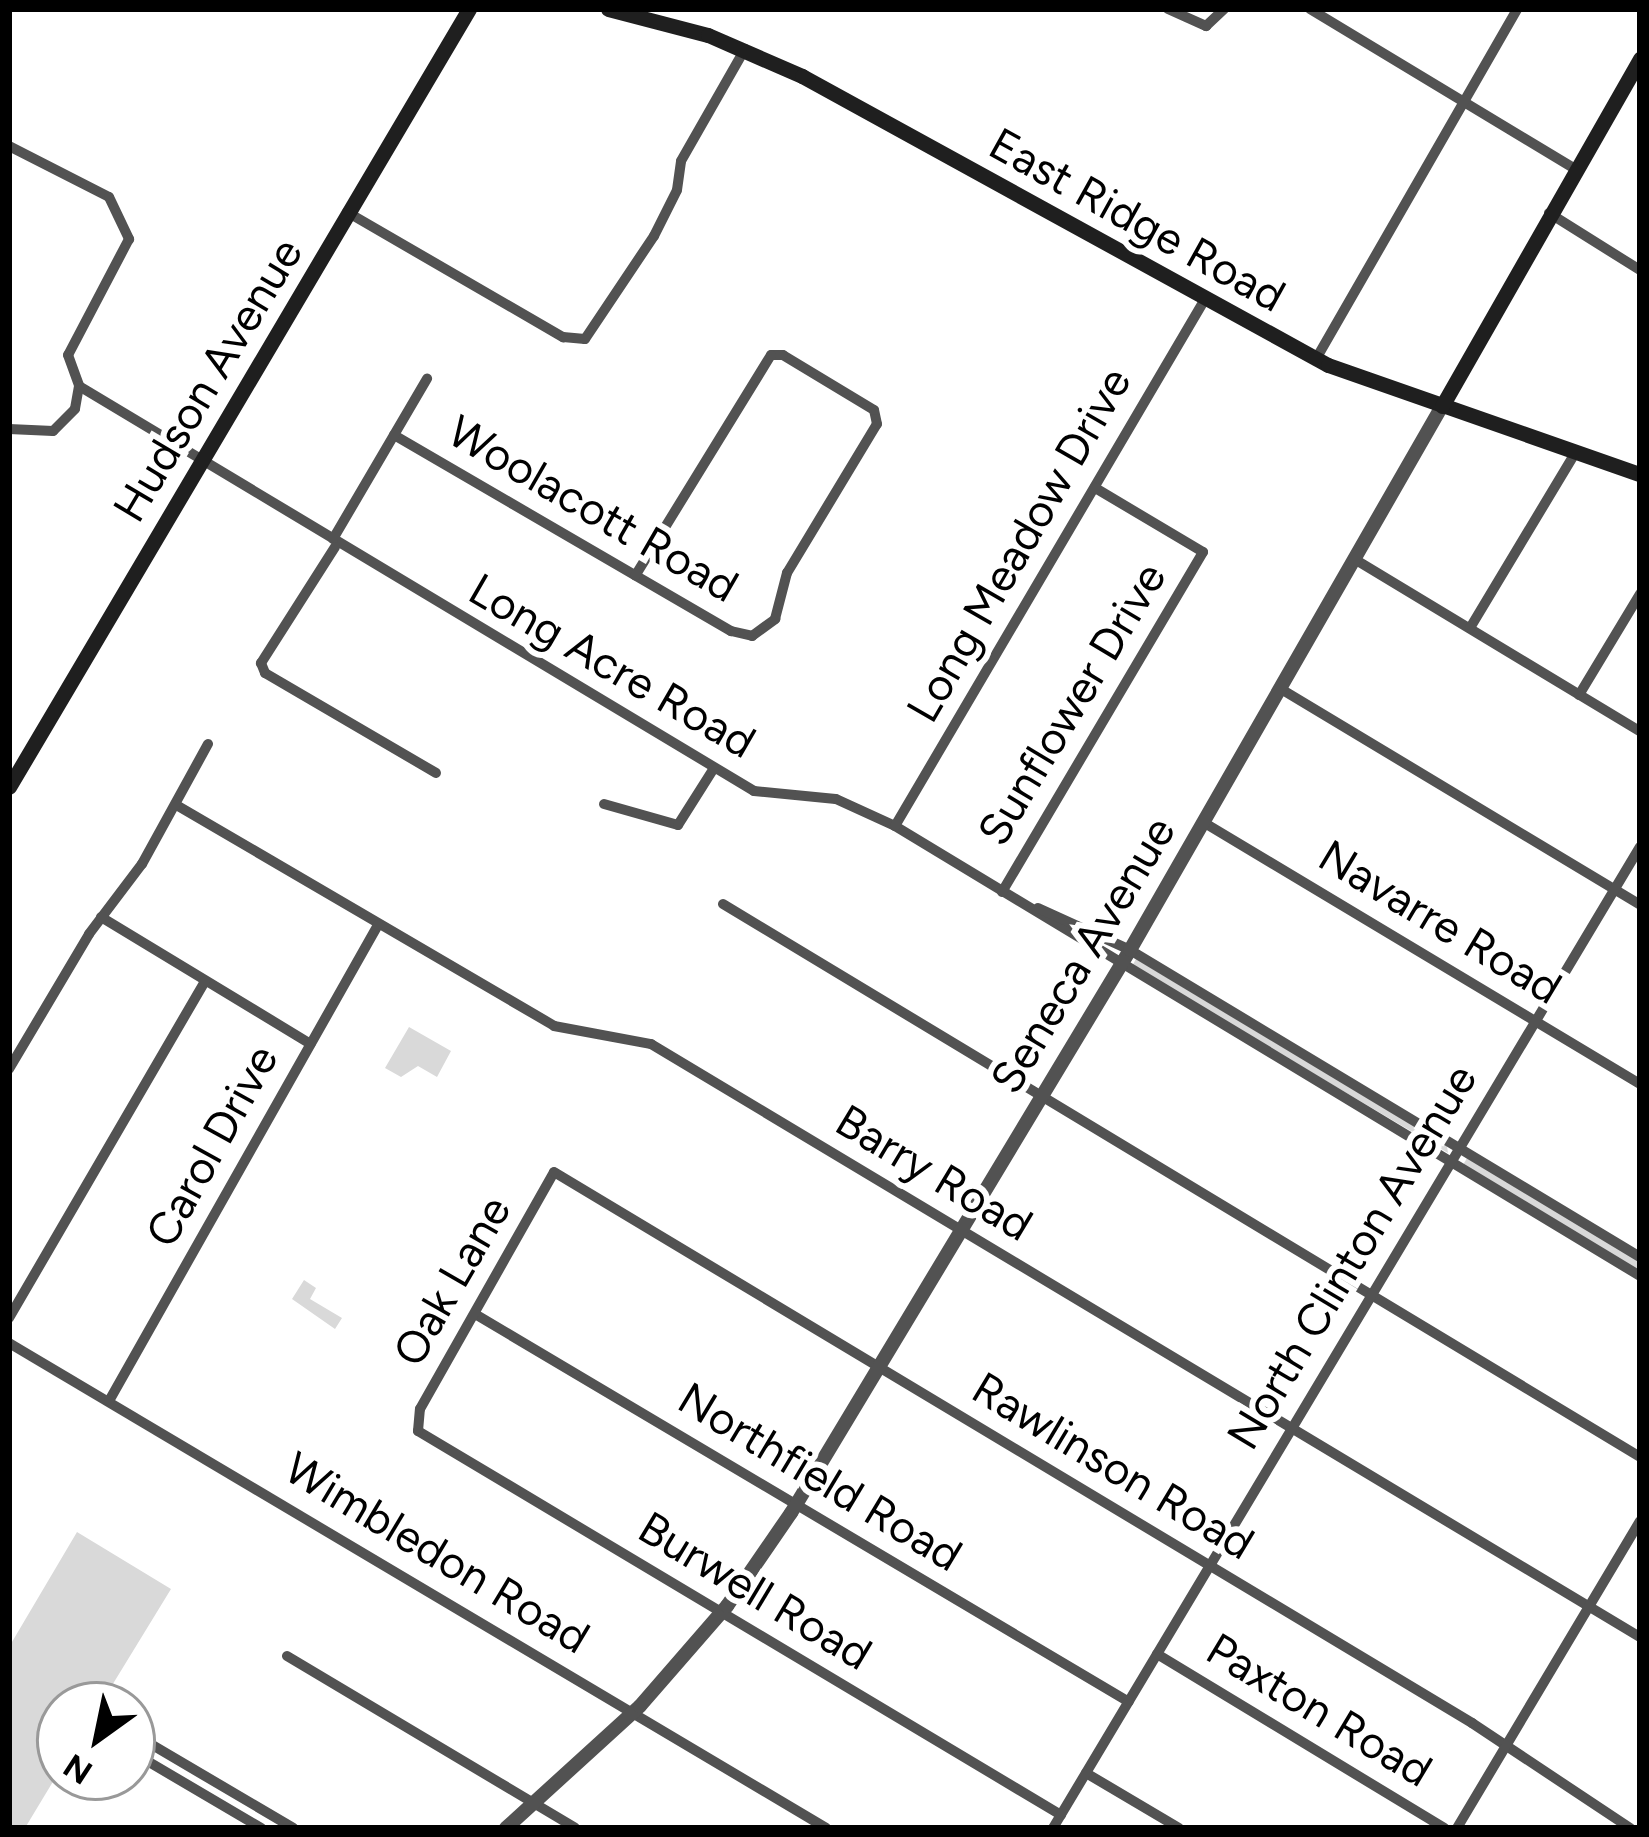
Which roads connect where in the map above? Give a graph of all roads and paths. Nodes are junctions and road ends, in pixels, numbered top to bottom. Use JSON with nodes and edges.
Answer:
{"nodes":[{"id":1,"x":469,"y":9,"type":"edge"},
{"id":2,"x":608,"y":9,"type":"edge"},
{"id":3,"x":1168,"y":9,"type":"edge"},
{"id":4,"x":1224,"y":9,"type":"edge"},
{"id":5,"x":1310,"y":9,"type":"edge"},
{"id":6,"x":1517,"y":9,"type":"edge"},
{"id":7,"x":745,"y":50,"type":"junction"},
{"id":8,"x":1640,"y":59,"type":"edge"},
{"id":9,"x":1463,"y":101,"type":"junction"},
{"id":10,"x":9,"y":146,"type":"edge"},
{"id":11,"x":1575,"y":169,"type":"junction"},
{"id":12,"x":347,"y":212,"type":"junction"},
{"id":13,"x":1549,"y":213,"type":"junction"},
{"id":14,"x":1640,"y":270,"type":"edge"},
{"id":15,"x":1205,"y":299,"type":"junction"},
{"id":16,"x":1316,"y":359,"type":"junction"},
{"id":17,"x":427,"y":379,"type":"dead end"},
{"id":18,"x":79,"y":386,"type":"junction"},
{"id":19,"x":1442,"y":406,"type":"junction"},
{"id":20,"x":9,"y":430,"type":"edge"},
{"id":21,"x":394,"y":436,"type":"junction"},
{"id":22,"x":1574,"y":455,"type":"junction"},
{"id":23,"x":202,"y":460,"type":"junction"},
{"id":24,"x":1640,"y":474,"type":"edge"},
{"id":25,"x":1095,"y":488,"type":"junction"},
{"id":26,"x":334,"y":543,"type":"junction"},
{"id":27,"x":1356,"y":560,"type":"junction"},
{"id":28,"x":635,"y":576,"type":"junction"},
{"id":29,"x":1640,"y":593,"type":"edge"},
{"id":30,"x":1470,"y":628,"type":"junction"},
{"id":31,"x":1281,"y":689,"type":"junction"},
{"id":32,"x":1579,"y":694,"type":"junction"},
{"id":33,"x":1640,"y":731,"type":"edge"},
{"id":34,"x":208,"y":744,"type":"dead end"},
{"id":35,"x":714,"y":768,"type":"junction"},
{"id":36,"x":436,"y":773,"type":"dead end"},
{"id":37,"x":9,"y":787,"type":"edge"},
{"id":38,"x":604,"y":804,"type":"dead end"},
{"id":39,"x":178,"y":806,"type":"junction"},
{"id":40,"x":1203,"y":822,"type":"junction"},
{"id":41,"x":895,"y":826,"type":"junction"},
{"id":42,"x":1640,"y":847,"type":"edge"},
{"id":43,"x":1615,"y":890,"type":"junction"},
{"id":44,"x":1003,"y":892,"type":"junction"},
{"id":45,"x":723,"y":904,"type":"dead end"},
{"id":46,"x":1640,"y":905,"type":"edge"},
{"id":47,"x":101,"y":917,"type":"junction"},
{"id":48,"x":378,"y":925,"type":"junction"},
{"id":49,"x":1125,"y":957,"type":"junction"},
{"id":50,"x":205,"y":981,"type":"junction"},
{"id":51,"x":1535,"y":1021,"type":"junction"},
{"id":52,"x":311,"y":1044,"type":"junction"},
{"id":53,"x":9,"y":1069,"type":"edge"},
{"id":54,"x":1640,"y":1084,"type":"edge"},
{"id":55,"x":1041,"y":1096,"type":"junction"},
{"id":56,"x":1459,"y":1148,"type":"junction"},
{"id":57,"x":1450,"y":1162,"type":"junction"},
{"id":58,"x":554,"y":1172,"type":"joint"},
{"id":59,"x":961,"y":1231,"type":"junction"},
{"id":60,"x":1640,"y":1257,"type":"edge"},
{"id":61,"x":1640,"y":1276,"type":"edge"},
{"id":62,"x":1369,"y":1295,"type":"junction"},
{"id":63,"x":475,"y":1314,"type":"junction"},
{"id":64,"x":9,"y":1318,"type":"edge"},
{"id":65,"x":9,"y":1343,"type":"edge"},
{"id":66,"x":878,"y":1367,"type":"junction"},
{"id":67,"x":109,"y":1401,"type":"junction"},
{"id":68,"x":416,"y":1426,"type":"joint"},
{"id":69,"x":1291,"y":1428,"type":"junction"},
{"id":70,"x":1640,"y":1457,"type":"edge"},
{"id":71,"x":796,"y":1504,"type":"junction"},
{"id":72,"x":1640,"y":1521,"type":"edge"},
{"id":73,"x":1210,"y":1565,"type":"junction"},
{"id":74,"x":1588,"y":1606,"type":"junction"},
{"id":75,"x":721,"y":1613,"type":"junction"},
{"id":76,"x":1640,"y":1637,"type":"edge"},
{"id":77,"x":1157,"y":1654,"type":"junction"},
{"id":78,"x":287,"y":1656,"type":"dead end"},
{"id":79,"x":1129,"y":1702,"type":"junction"},
{"id":80,"x":633,"y":1713,"type":"junction"},
{"id":81,"x":156,"y":1746,"type":"edge"},
{"id":82,"x":1504,"y":1747,"type":"junction"},
{"id":83,"x":156,"y":1766,"type":"edge"},
{"id":84,"x":1086,"y":1773,"type":"junction"},
{"id":85,"x":532,"y":1803,"type":"junction"},
{"id":86,"x":1061,"y":1815,"type":"junction"},
{"id":87,"x":261,"y":1828,"type":"edge"},
{"id":88,"x":293,"y":1828,"type":"edge"},
{"id":89,"x":506,"y":1828,"type":"edge"},
{"id":90,"x":574,"y":1828,"type":"edge"},
{"id":91,"x":826,"y":1828,"type":"edge"},
{"id":92,"x":1053,"y":1828,"type":"edge"},
{"id":93,"x":1179,"y":1828,"type":"edge"},
{"id":94,"x":1444,"y":1828,"type":"edge"},
{"id":95,"x":1456,"y":1828,"type":"edge"},
{"id":96,"x":1630,"y":1828,"type":"edge"}],
"edges":[{"from":1,"to":12,"type":"main road","name":"Hudson Avenue"},
{"from":2,"to":7,"type":"main road","name":"East Ridge Road"},
{"from":3,"to":4,"type":"street"},
{"from":5,"to":9,"type":"street"},
{"from":6,"to":9,"type":"street"},
{"from":7,"to":12,"type":"street"},
{"from":7,"to":15,"type":"main road","name":"East Ridge Road"},
{"from":8,"to":11,"type":"main road","name":"Seneca Avenue"},
{"from":9,"to":11,"type":"street"},
{"from":9,"to":16,"type":"street"},
{"from":10,"to":18,"type":"street"},
{"from":11,"to":13,"type":"main road","name":"Seneca Avenue"},
{"from":12,"to":23,"type":"main road","name":"Hudson Avenue"},
{"from":13,"to":14,"type":"street"},
{"from":13,"to":19,"type":"main road","name":"Seneca Avenue"},
{"from":15,"to":16,"type":"main road","name":"East Ridge Road"},
{"from":15,"to":25,"type":"street","name":"Long Meadow Drive"},
{"from":16,"to":19,"type":"main road","name":"East Ridge Road"},
{"from":17,"to":21,"type":"street"},
{"from":18,"to":20,"type":"street"},
{"from":18,"to":23,"type":"street","name":"Long Acre Road"},
{"from":19,"to":22,"type":"main road","name":"East Ridge Road"},
{"from":19,"to":27,"type":"street","name":"Seneca Avenue"},
{"from":21,"to":26,"type":"street"},
{"from":21,"to":28,"type":"street","name":"Woolacott Road"},
{"from":22,"to":24,"type":"main road","name":"East Ridge Road"},
{"from":22,"to":30,"type":"street"},
{"from":23,"to":26,"type":"street","name":"Long Acre Road"},
{"from":23,"to":37,"type":"main road","name":"Hudson Avenue"},
{"from":25,"to":41,"type":"street","name":"Long Meadow Drive"},
{"from":25,"to":44,"type":"street","name":"Sunflower Drive"},
{"from":26,"to":35,"type":"street","name":"Long Acre Road"},
{"from":26,"to":36,"type":"street"},
{"from":27,"to":30,"type":"street"},
{"from":27,"to":31,"type":"street","name":"Seneca Avenue"},
{"from":28,"to":28,"type":"street","name":"Woolacott Road"},
{"from":29,"to":32,"type":"street"},
{"from":30,"to":32,"type":"street"},
{"from":31,"to":40,"type":"street","name":"Seneca Avenue"},
{"from":31,"to":43,"type":"street"},
{"from":32,"to":33,"type":"street"},
{"from":34,"to":39,"type":"street"},
{"from":35,"to":38,"type":"street"},
{"from":35,"to":41,"type":"street","name":"Long Acre Road"},
{"from":39,"to":47,"type":"street"},
{"from":39,"to":48,"type":"street","name":"Barry Road"},
{"from":40,"to":49,"type":"street","name":"Seneca Avenue"},
{"from":40,"to":51,"type":"street","name":"Navarre Road"},
{"from":41,"to":44,"type":"street","name":"Long Acre Road"},
{"from":42,"to":43,"type":"street","name":"North Clinton Avenue"},
{"from":43,"to":46,"type":"street"},
{"from":43,"to":51,"type":"street","name":"North Clinton Avenue"},
{"from":44,"to":49,"type":"street","name":"Long Acre Road"},
{"from":45,"to":55,"type":"street"},
{"from":47,"to":50,"type":"street"},
{"from":47,"to":53,"type":"street"},
{"from":48,"to":52,"type":"street","name":"Carol Drive"},
{"from":48,"to":59,"type":"street","name":"Barry Road"},
{"from":49,"to":55,"type":"street","name":"Seneca Avenue"},
{"from":49,"to":56,"type":"street","name":"Long Acre Road"},
{"from":49,"to":57,"type":"street","name":"Long Acre Road"},
{"from":50,"to":52,"type":"street"},
{"from":50,"to":64,"type":"street"},
{"from":51,"to":54,"type":"street","name":"Navarre Road"},
{"from":51,"to":56,"type":"street","name":"North Clinton Avenue"},
{"from":52,"to":67,"type":"street","name":"Carol Drive"},
{"from":55,"to":59,"type":"street","name":"Seneca Avenue"},
{"from":55,"to":62,"type":"street"},
{"from":56,"to":57,"type":"street","name":"North Clinton Avenue"},
{"from":56,"to":60,"type":"street","name":"Long Acre Road"},
{"from":57,"to":61,"type":"street","name":"Long Acre Road"},
{"from":57,"to":62,"type":"street","name":"North Clinton Avenue"},
{"from":58,"to":63,"type":"street","name":"Oak Lane"},
{"from":58,"to":66,"type":"street","name":"Rawlinson Road"},
{"from":59,"to":66,"type":"street","name":"Seneca Avenue"},
{"from":59,"to":69,"type":"street","name":"Barry Road"},
{"from":62,"to":69,"type":"street","name":"North Clinton Avenue"},
{"from":62,"to":70,"type":"street"},
{"from":63,"to":68,"type":"street","name":"Oak Lane"},
{"from":63,"to":71,"type":"street","name":"Northfield Road"},
{"from":65,"to":67,"type":"street","name":"Wimbledon Road"},
{"from":66,"to":71,"type":"street","name":"Seneca Avenue"},
{"from":66,"to":73,"type":"street","name":"Rawlinson Road"},
{"from":67,"to":80,"type":"street","name":"Wimbledon Road"},
{"from":68,"to":75,"type":"street","name":"Burwell Road"},
{"from":69,"to":73,"type":"street","name":"North Clinton Avenue"},
{"from":69,"to":74,"type":"street","name":"Barry Road"},
{"from":71,"to":75,"type":"street","name":"Seneca Avenue"},
{"from":71,"to":79,"type":"street","name":"Northfield Road"},
{"from":72,"to":74,"type":"street"},
{"from":73,"to":77,"type":"street","name":"North Clinton Avenue"},
{"from":73,"to":82,"type":"street","name":"Rawlinson Road"},
{"from":74,"to":76,"type":"street","name":"Barry Road"},
{"from":74,"to":82,"type":"street"},
{"from":75,"to":80,"type":"street","name":"Seneca Avenue"},
{"from":75,"to":86,"type":"street","name":"Burwell Road"},
{"from":77,"to":79,"type":"street","name":"North Clinton Avenue"},
{"from":77,"to":94,"type":"street","name":"Paxton Road"},
{"from":78,"to":85,"type":"street"},
{"from":79,"to":84,"type":"street","name":"North Clinton Avenue"},
{"from":80,"to":85,"type":"street","name":"Seneca Avenue"},
{"from":80,"to":91,"type":"street","name":"Wimbledon Road"},
{"from":81,"to":88,"type":"street"},
{"from":82,"to":95,"type":"street"},
{"from":82,"to":96,"type":"street","name":"Rawlinson Road"},
{"from":83,"to":87,"type":"street"},
{"from":84,"to":86,"type":"street","name":"North Clinton Avenue"},
{"from":84,"to":93,"type":"street"},
{"from":85,"to":89,"type":"street","name":"Seneca Avenue"},
{"from":85,"to":90,"type":"street"},
{"from":86,"to":92,"type":"street","name":"North Clinton Avenue"}]}
